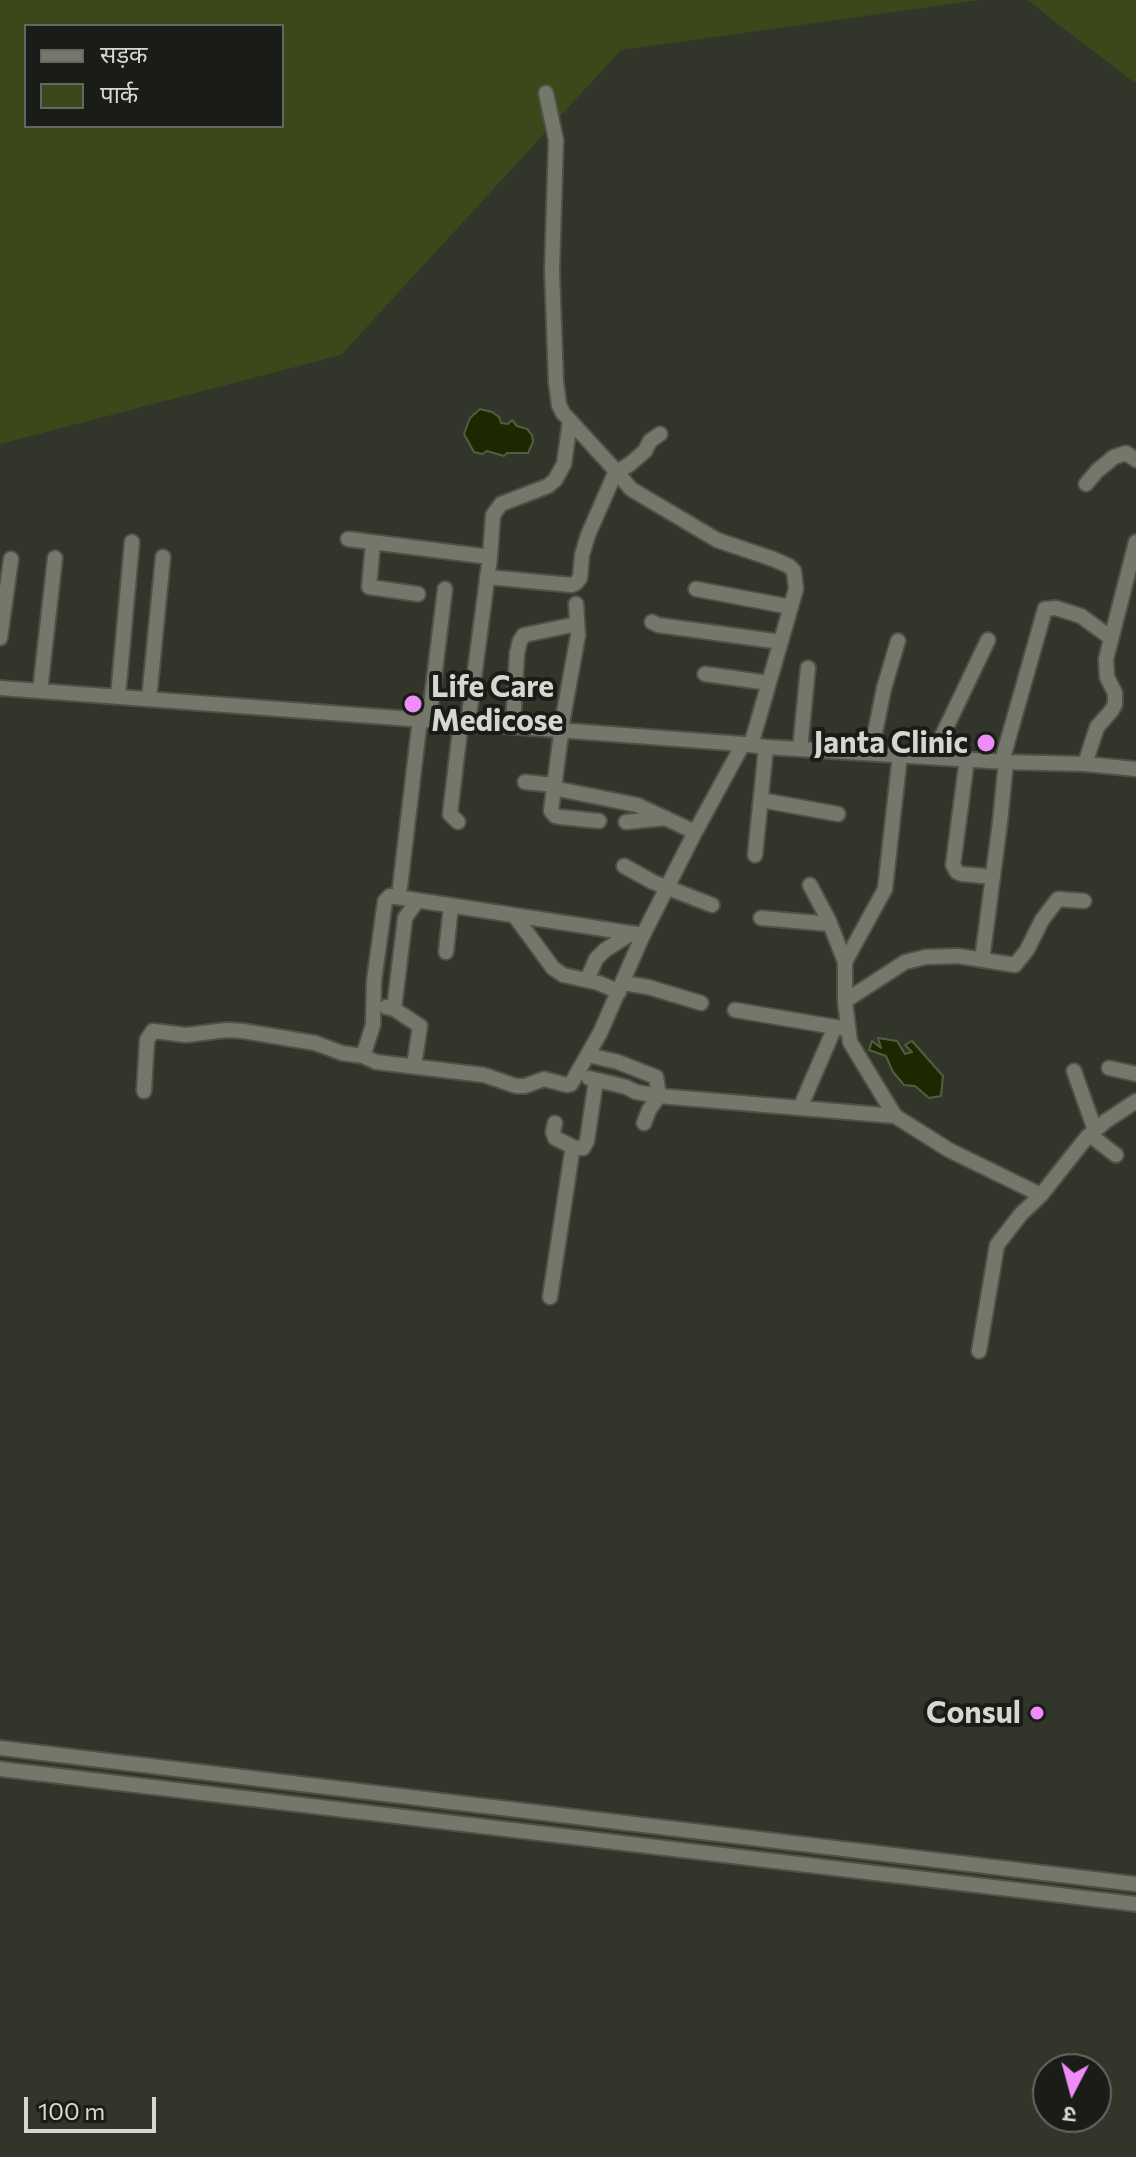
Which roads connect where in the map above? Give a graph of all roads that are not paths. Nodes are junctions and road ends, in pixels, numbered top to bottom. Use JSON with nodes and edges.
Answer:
{"nodes":[{"id":1,"x":546,"y":93,"type":"dead end"},
{"id":2,"x":570,"y":421,"type":"junction"},
{"id":3,"x":660,"y":434,"type":"dead end"},
{"id":4,"x":1136,"y":460,"type":"edge"},
{"id":5,"x":616,"y":471,"type":"junction"},
{"id":6,"x":1086,"y":484,"type":"dead end"},
{"id":7,"x":348,"y":539,"type":"dead end"},
{"id":8,"x":132,"y":542,"type":"dead end"},
{"id":9,"x":1136,"y":542,"type":"edge"},
{"id":10,"x":373,"y":543,"type":"junction"},
{"id":11,"x":163,"y":557,"type":"dead end"},
{"id":12,"x":490,"y":557,"type":"junction"},
{"id":13,"x":55,"y":558,"type":"dead end"},
{"id":14,"x":11,"y":559,"type":"dead end"},
{"id":15,"x":487,"y":577,"type":"junction"},
{"id":16,"x":445,"y":589,"type":"dead end"},
{"id":17,"x":696,"y":589,"type":"dead end"},
{"id":18,"x":418,"y":594,"type":"dead end"},
{"id":19,"x":576,"y":604,"type":"dead end"},
{"id":20,"x":791,"y":607,"type":"junction"},
{"id":21,"x":652,"y":622,"type":"dead end"},
{"id":22,"x":577,"y":624,"type":"junction"},
{"id":23,"x":0,"y":638,"type":"edge"},
{"id":24,"x":1111,"y":638,"type":"junction"},
{"id":25,"x":988,"y":640,"type":"dead end"},
{"id":26,"x":898,"y":641,"type":"dead end"},
{"id":27,"x":781,"y":642,"type":"junction"},
{"id":28,"x":808,"y":668,"type":"dead end"},
{"id":29,"x":705,"y":674,"type":"dead end"},
{"id":30,"x":769,"y":683,"type":"junction"},
{"id":31,"x":0,"y":688,"type":"edge"},
{"id":32,"x":40,"y":691,"type":"junction"},
{"id":33,"x":118,"y":696,"type":"junction"},
{"id":34,"x":149,"y":699,"type":"junction"},
{"id":35,"x":424,"y":720,"type":"junction"},
{"id":36,"x":464,"y":723,"type":"junction"},
{"id":37,"x":513,"y":726,"type":"junction"},
{"id":38,"x":562,"y":730,"type":"junction"},
{"id":39,"x":753,"y":745,"type":"junction"},
{"id":40,"x":800,"y":749,"type":"junction"},
{"id":41,"x":871,"y":753,"type":"junction"},
{"id":42,"x":900,"y":755,"type":"junction"},
{"id":43,"x":932,"y":757,"type":"junction"},
{"id":44,"x":967,"y":759,"type":"junction"},
{"id":45,"x":1004,"y":762,"type":"junction"},
{"id":46,"x":1085,"y":764,"type":"junction"},
{"id":47,"x":1136,"y":769,"type":"edge"},
{"id":48,"x":525,"y":782,"type":"dead end"},
{"id":49,"x":554,"y":786,"type":"junction"},
{"id":50,"x":761,"y":800,"type":"junction"},
{"id":51,"x":838,"y":814,"type":"dead end"},
{"id":52,"x":666,"y":818,"type":"junction"},
{"id":53,"x":599,"y":821,"type":"dead end"},
{"id":54,"x":458,"y":822,"type":"dead end"},
{"id":55,"x":626,"y":822,"type":"dead end"},
{"id":56,"x":695,"y":832,"type":"junction"},
{"id":57,"x":755,"y":855,"type":"dead end"},
{"id":58,"x":624,"y":866,"type":"dead end"},
{"id":59,"x":993,"y":877,"type":"junction"},
{"id":60,"x":810,"y":885,"type":"dead end"},
{"id":61,"x":400,"y":887,"type":"dead end"},
{"id":62,"x":667,"y":888,"type":"junction"},
{"id":63,"x":417,"y":901,"type":"junction"},
{"id":64,"x":1084,"y":901,"type":"dead end"},
{"id":65,"x":712,"y":905,"type":"dead end"},
{"id":66,"x":451,"y":906,"type":"junction"},
{"id":67,"x":514,"y":915,"type":"junction"},
{"id":68,"x":761,"y":918,"type":"dead end"},
{"id":69,"x":830,"y":924,"type":"junction"},
{"id":70,"x":637,"y":934,"type":"junction"},
{"id":71,"x":446,"y":952,"type":"dead end"},
{"id":72,"x":982,"y":960,"type":"junction"},
{"id":73,"x":845,"y":962,"type":"junction"},
{"id":74,"x":587,"y":980,"type":"junction"},
{"id":75,"x":621,"y":988,"type":"junction"},
{"id":76,"x":845,"y":1001,"type":"junction"},
{"id":77,"x":701,"y":1003,"type":"dead end"},
{"id":78,"x":374,"y":1004,"type":"junction"},
{"id":79,"x":394,"y":1009,"type":"junction"},
{"id":80,"x":735,"y":1010,"type":"dead end"},
{"id":81,"x":841,"y":1028,"type":"junction"},
{"id":82,"x":588,"y":1055,"type":"junction"},
{"id":83,"x":363,"y":1056,"type":"junction"},
{"id":84,"x":414,"y":1066,"type":"junction"},
{"id":85,"x":1109,"y":1068,"type":"dead end"},
{"id":86,"x":1074,"y":1071,"type":"dead end"},
{"id":87,"x":1136,"y":1074,"type":"edge"},
{"id":88,"x":577,"y":1075,"type":"junction"},
{"id":89,"x":596,"y":1080,"type":"junction"},
{"id":90,"x":144,"y":1091,"type":"dead end"},
{"id":91,"x":659,"y":1096,"type":"junction"},
{"id":92,"x":1136,"y":1101,"type":"edge"},
{"id":93,"x":800,"y":1108,"type":"junction"},
{"id":94,"x":895,"y":1116,"type":"junction"},
{"id":95,"x":555,"y":1123,"type":"dead end"},
{"id":96,"x":644,"y":1123,"type":"dead end"},
{"id":97,"x":1092,"y":1132,"type":"junction"},
{"id":98,"x":575,"y":1148,"type":"junction"},
{"id":99,"x":1116,"y":1155,"type":"dead end"},
{"id":100,"x":1041,"y":1195,"type":"junction"},
{"id":101,"x":550,"y":1297,"type":"dead end"},
{"id":102,"x":979,"y":1351,"type":"dead end"},
{"id":103,"x":0,"y":1748,"type":"edge"},
{"id":104,"x":0,"y":1769,"type":"edge"},
{"id":105,"x":1136,"y":1884,"type":"edge"},
{"id":106,"x":1136,"y":1904,"type":"edge"}],
"edges":[{"from":1,"to":2,"type":"street"},
{"from":2,"to":5,"type":"street"},
{"from":2,"to":12,"type":"street"},
{"from":3,"to":5,"type":"street"},
{"from":4,"to":6,"type":"street"},
{"from":5,"to":15,"type":"street"},
{"from":5,"to":20,"type":"street"},
{"from":7,"to":10,"type":"street"},
{"from":8,"to":33,"type":"street"},
{"from":9,"to":24,"type":"street"},
{"from":10,"to":12,"type":"street"},
{"from":10,"to":18,"type":"street"},
{"from":11,"to":34,"type":"street"},
{"from":12,"to":15,"type":"street"},
{"from":13,"to":32,"type":"street"},
{"from":14,"to":23,"type":"street"},
{"from":15,"to":36,"type":"street"},
{"from":16,"to":35,"type":"street"},
{"from":17,"to":20,"type":"street"},
{"from":19,"to":22,"type":"street"},
{"from":20,"to":27,"type":"street"},
{"from":21,"to":27,"type":"street"},
{"from":22,"to":37,"type":"street"},
{"from":22,"to":38,"type":"street"},
{"from":24,"to":45,"type":"street"},
{"from":24,"to":46,"type":"street"},
{"from":25,"to":43,"type":"street"},
{"from":26,"to":41,"type":"street"},
{"from":27,"to":30,"type":"street"},
{"from":28,"to":40,"type":"street"},
{"from":29,"to":30,"type":"street"},
{"from":30,"to":39,"type":"street"},
{"from":31,"to":32,"type":"street"},
{"from":32,"to":33,"type":"street"},
{"from":33,"to":34,"type":"street"},
{"from":34,"to":35,"type":"street"},
{"from":35,"to":36,"type":"street"},
{"from":35,"to":61,"type":"street"},
{"from":36,"to":37,"type":"street"},
{"from":36,"to":54,"type":"street"},
{"from":37,"to":38,"type":"street"},
{"from":38,"to":39,"type":"street"},
{"from":38,"to":49,"type":"street"},
{"from":39,"to":40,"type":"street"},
{"from":39,"to":50,"type":"street"},
{"from":39,"to":56,"type":"street"},
{"from":40,"to":41,"type":"street"},
{"from":41,"to":42,"type":"street"},
{"from":42,"to":43,"type":"street"},
{"from":42,"to":73,"type":"street"},
{"from":43,"to":44,"type":"street"},
{"from":44,"to":45,"type":"street"},
{"from":44,"to":59,"type":"street"},
{"from":45,"to":46,"type":"street"},
{"from":45,"to":59,"type":"street"},
{"from":46,"to":47,"type":"street"},
{"from":48,"to":49,"type":"street"},
{"from":49,"to":52,"type":"street"},
{"from":49,"to":53,"type":"street"},
{"from":50,"to":51,"type":"street"},
{"from":50,"to":57,"type":"street"},
{"from":52,"to":55,"type":"street"},
{"from":52,"to":56,"type":"street"},
{"from":56,"to":62,"type":"street"},
{"from":58,"to":62,"type":"street"},
{"from":59,"to":72,"type":"street"},
{"from":60,"to":69,"type":"street"},
{"from":62,"to":65,"type":"street"},
{"from":62,"to":70,"type":"street"},
{"from":63,"to":66,"type":"street"},
{"from":63,"to":78,"type":"street"},
{"from":63,"to":79,"type":"street"},
{"from":64,"to":72,"type":"street"},
{"from":66,"to":67,"type":"street"},
{"from":66,"to":71,"type":"street"},
{"from":67,"to":70,"type":"street"},
{"from":67,"to":74,"type":"street"},
{"from":68,"to":69,"type":"street"},
{"from":69,"to":73,"type":"street"},
{"from":70,"to":74,"type":"street"},
{"from":70,"to":75,"type":"street"},
{"from":72,"to":76,"type":"street"},
{"from":73,"to":76,"type":"street"},
{"from":74,"to":75,"type":"street"},
{"from":75,"to":77,"type":"street"},
{"from":75,"to":82,"type":"street"},
{"from":76,"to":81,"type":"street"},
{"from":78,"to":79,"type":"street"},
{"from":78,"to":83,"type":"street"},
{"from":79,"to":84,"type":"street"},
{"from":80,"to":81,"type":"street"},
{"from":81,"to":93,"type":"street"},
{"from":81,"to":94,"type":"street"},
{"from":82,"to":88,"type":"street"},
{"from":82,"to":91,"type":"street"},
{"from":83,"to":84,"type":"street"},
{"from":83,"to":90,"type":"street"},
{"from":84,"to":88,"type":"street"},
{"from":85,"to":87,"type":"street"},
{"from":86,"to":97,"type":"street"},
{"from":88,"to":89,"type":"street"},
{"from":89,"to":91,"type":"street"},
{"from":89,"to":98,"type":"street"},
{"from":91,"to":93,"type":"street"},
{"from":91,"to":96,"type":"street"},
{"from":92,"to":97,"type":"street"},
{"from":93,"to":94,"type":"street"},
{"from":94,"to":100,"type":"street"},
{"from":95,"to":98,"type":"street"},
{"from":97,"to":99,"type":"street"},
{"from":97,"to":100,"type":"street"},
{"from":98,"to":101,"type":"street"},
{"from":100,"to":102,"type":"street"},
{"from":103,"to":105,"type":"street"},
{"from":104,"to":106,"type":"street"}]}
